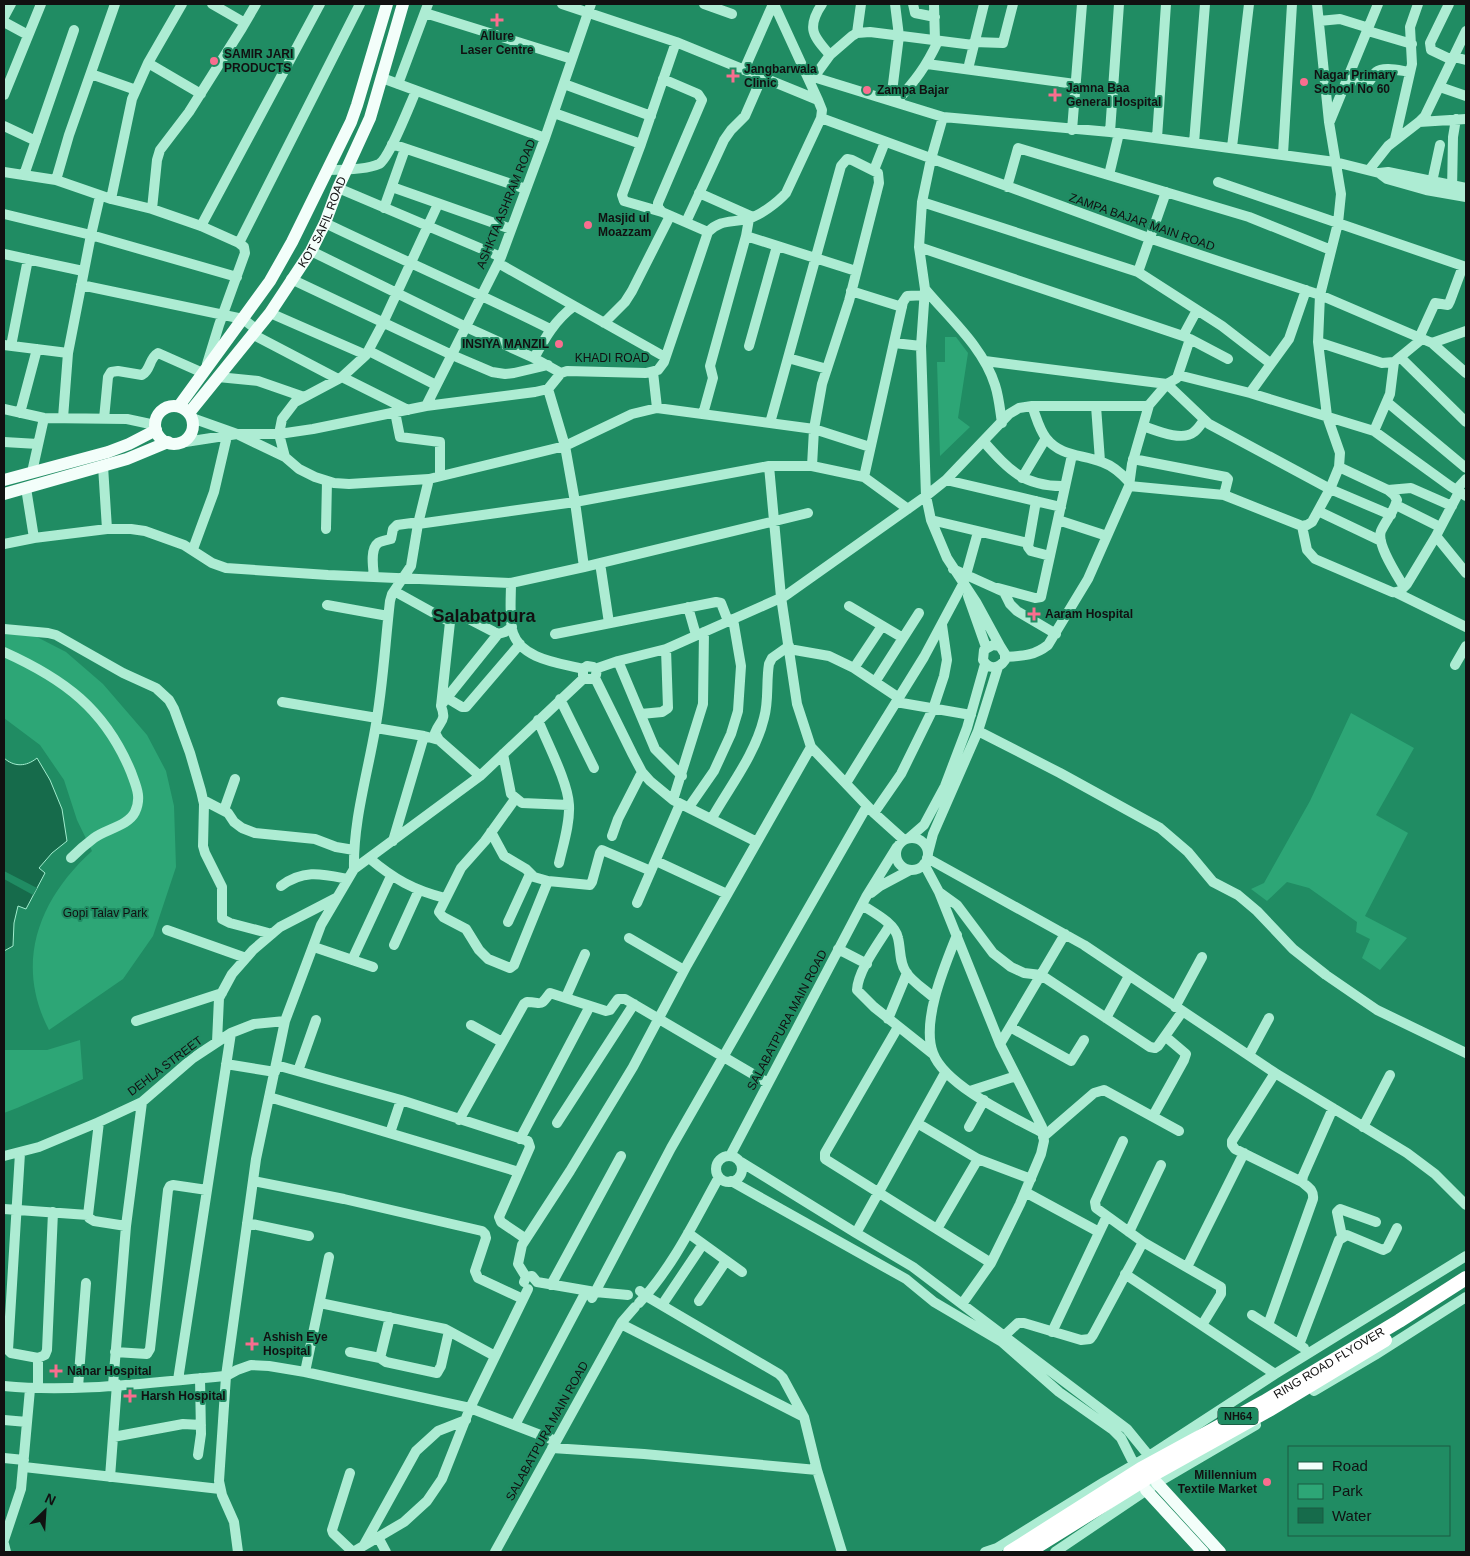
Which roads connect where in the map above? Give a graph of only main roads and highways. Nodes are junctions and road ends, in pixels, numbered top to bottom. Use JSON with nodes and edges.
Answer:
{"nodes":[{"id":1,"x":387,"y":4,"type":"edge"},
{"id":2,"x":403,"y":4,"type":"edge"},
{"id":3,"x":186,"y":413,"type":"junction"},
{"id":4,"x":155,"y":427,"type":"junction"},
{"id":5,"x":173,"y":443,"type":"junction"},
{"id":6,"x":4,"y":480,"type":"edge"},
{"id":7,"x":4,"y":494,"type":"edge"},
{"id":8,"x":1466,"y":1278,"type":"edge"},
{"id":9,"x":1466,"y":1289,"type":"edge"},
{"id":10,"x":1010,"y":1552,"type":"edge"},
{"id":11,"x":1028,"y":1552,"type":"edge"},
{"id":12,"x":1203,"y":1552,"type":"edge"},
{"id":13,"x":1220,"y":1552,"type":"edge"}],
"edges":[{"from":1,"to":3,"type":"main road","name":"KOT SAFIL ROAD"},
{"from":2,"to":3,"type":"main road","name":"KOT SAFIL ROAD"},
{"from":3,"to":4,"type":"main road"},
{"from":3,"to":5,"type":"main road"},
{"from":4,"to":5,"type":"main road"},
{"from":4,"to":6,"type":"main road"},
{"from":5,"to":7,"type":"main road"},
{"from":8,"to":10,"type":"highway","name":"RING ROAD FLYOVER","number":"NH64","bridge":true},
{"from":9,"to":11,"type":"highway","name":"RING ROAD FLYOVER","number":"NH64","bridge":true},
{"from":12,"to":13,"type":"main road"}]}
